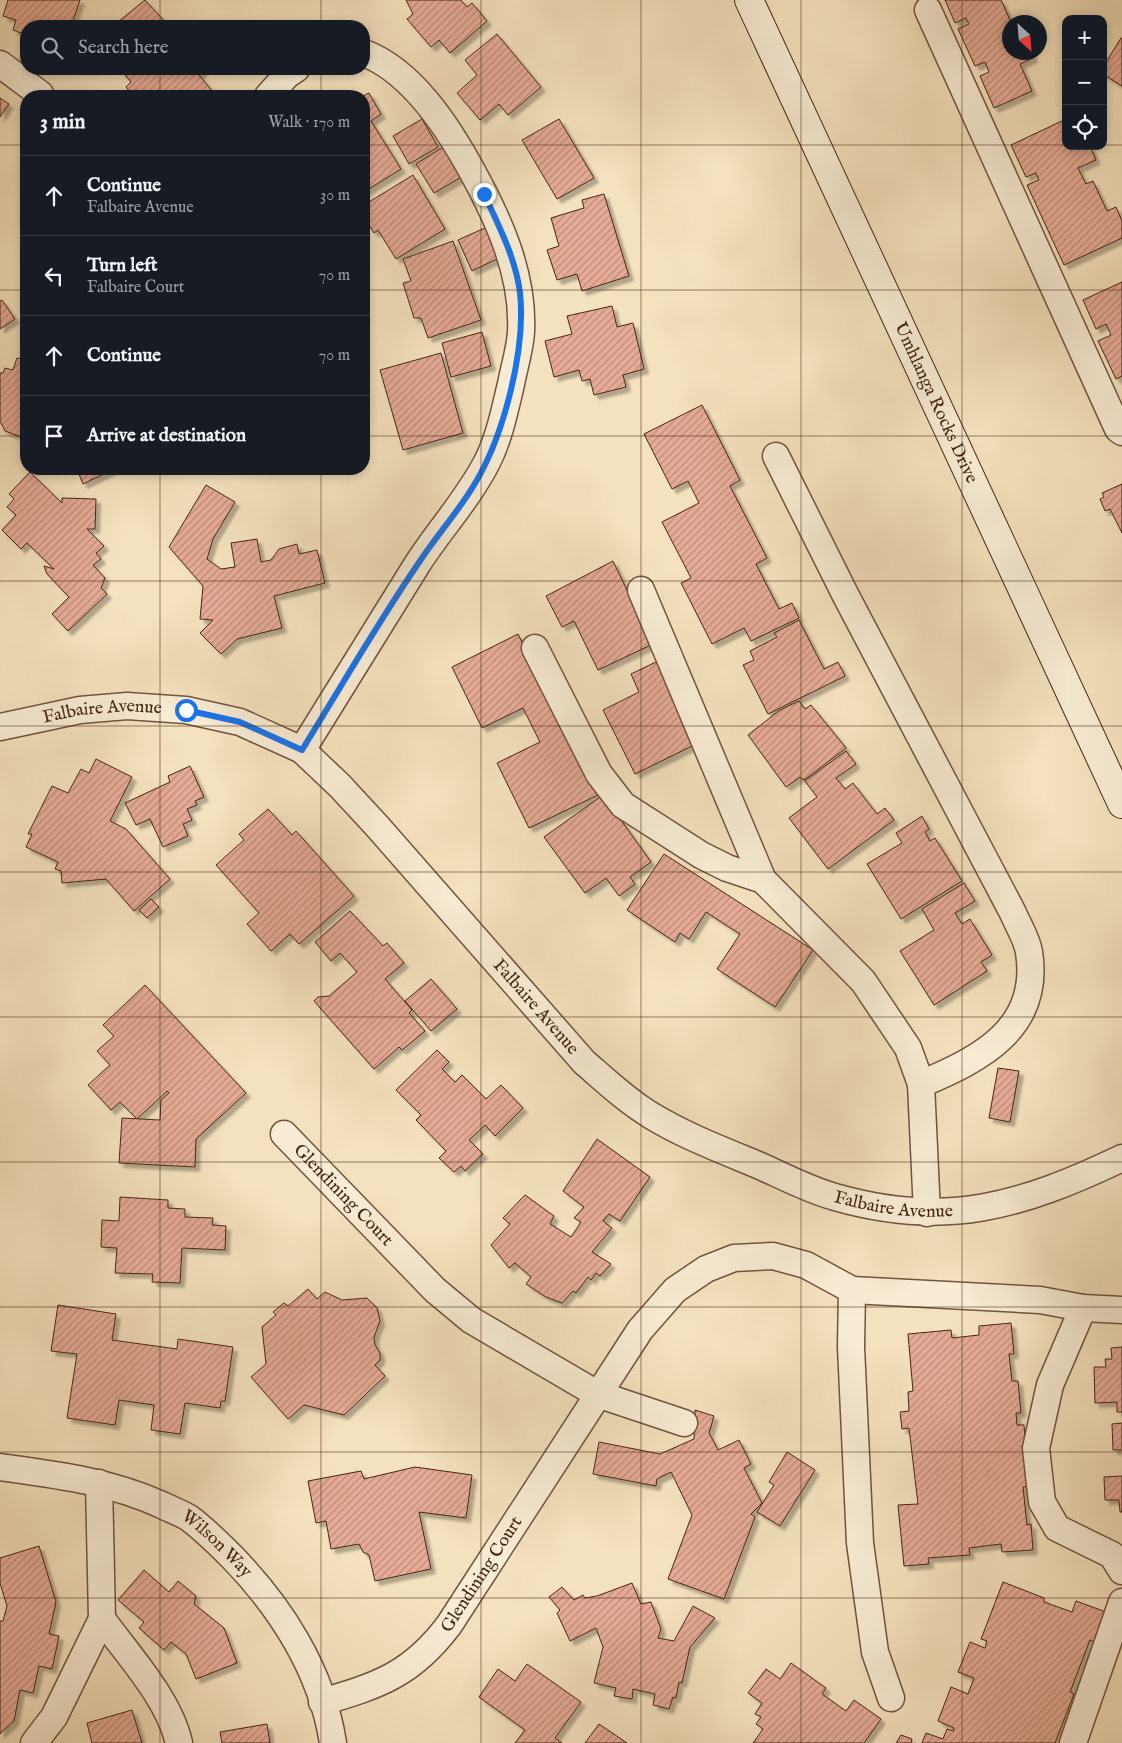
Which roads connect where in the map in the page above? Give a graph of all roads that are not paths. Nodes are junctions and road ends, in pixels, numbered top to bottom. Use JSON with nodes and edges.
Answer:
{"nodes":[{"id":1,"x":749,"y":0,"type":"edge"},
{"id":2,"x":928,"y":10,"type":"dead end"},
{"id":3,"x":370,"y":56,"type":"edge"},
{"id":4,"x":0,"y":64,"type":"edge"},
{"id":5,"x":287,"y":75,"type":"edge"},
{"id":6,"x":35,"y":90,"type":"edge"},
{"id":7,"x":273,"y":90,"type":"edge"},
{"id":8,"x":1122,"y":432,"type":"edge"},
{"id":9,"x":776,"y":456,"type":"dead end"},
{"id":10,"x":641,"y":590,"type":"dead end"},
{"id":11,"x":535,"y":648,"type":"dead end"},
{"id":12,"x":0,"y":727,"type":"edge"},
{"id":13,"x":302,"y":750,"type":"junction"},
{"id":14,"x":1122,"y":804,"type":"edge"},
{"id":15,"x":763,"y":880,"type":"junction"},
{"id":16,"x":922,"y":1084,"type":"junction"},
{"id":17,"x":284,"y":1134,"type":"dead end"},
{"id":18,"x":1122,"y":1158,"type":"edge"},
{"id":19,"x":927,"y":1213,"type":"junction"},
{"id":20,"x":852,"y":1290,"type":"junction"},
{"id":21,"x":1082,"y":1308,"type":"junction"},
{"id":22,"x":1122,"y":1310,"type":"edge"},
{"id":23,"x":597,"y":1394,"type":"junction"},
{"id":24,"x":684,"y":1424,"type":"dead end"},
{"id":25,"x":0,"y":1467,"type":"edge"},
{"id":26,"x":99,"y":1483,"type":"junction"},
{"id":27,"x":1122,"y":1571,"type":"edge"},
{"id":28,"x":1122,"y":1602,"type":"edge"},
{"id":29,"x":102,"y":1620,"type":"junction"},
{"id":30,"x":891,"y":1698,"type":"dead end"},
{"id":31,"x":322,"y":1702,"type":"junction"},
{"id":32,"x":34,"y":1743,"type":"edge"},
{"id":33,"x":179,"y":1743,"type":"edge"},
{"id":34,"x":333,"y":1743,"type":"edge"},
{"id":35,"x":1073,"y":1743,"type":"edge"}],
"edges":[{"from":1,"to":14,"type":"main road","name":"Umhlanga Rocks Drive"},
{"from":2,"to":8,"type":"street"},
{"from":3,"to":13,"type":"street"},
{"from":4,"to":6,"type":"street"},
{"from":5,"to":7,"type":"street"},
{"from":9,"to":16,"type":"street"},
{"from":10,"to":15,"type":"street"},
{"from":11,"to":15,"type":"street"},
{"from":12,"to":13,"type":"street","name":"Falbaire Avenue"},
{"from":13,"to":19,"type":"street","name":"Falbaire Avenue"},
{"from":15,"to":16,"type":"street"},
{"from":16,"to":19,"type":"street"},
{"from":17,"to":23,"type":"street","name":"Glendining Court"},
{"from":18,"to":19,"type":"street","name":"Falbaire Avenue"},
{"from":20,"to":21,"type":"street"},
{"from":20,"to":23,"type":"street"},
{"from":20,"to":30,"type":"street"},
{"from":21,"to":22,"type":"street"},
{"from":21,"to":27,"type":"street"},
{"from":23,"to":24,"type":"street","name":"Glendining Court"},
{"from":23,"to":31,"type":"street","name":"Glendining Court"},
{"from":25,"to":26,"type":"street","name":"Wilson Way"},
{"from":26,"to":29,"type":"street"},
{"from":26,"to":31,"type":"street","name":"Wilson Way"},
{"from":28,"to":35,"type":"street"},
{"from":29,"to":32,"type":"street"},
{"from":29,"to":33,"type":"street"},
{"from":31,"to":34,"type":"street","name":"Wilson Way"}]}
